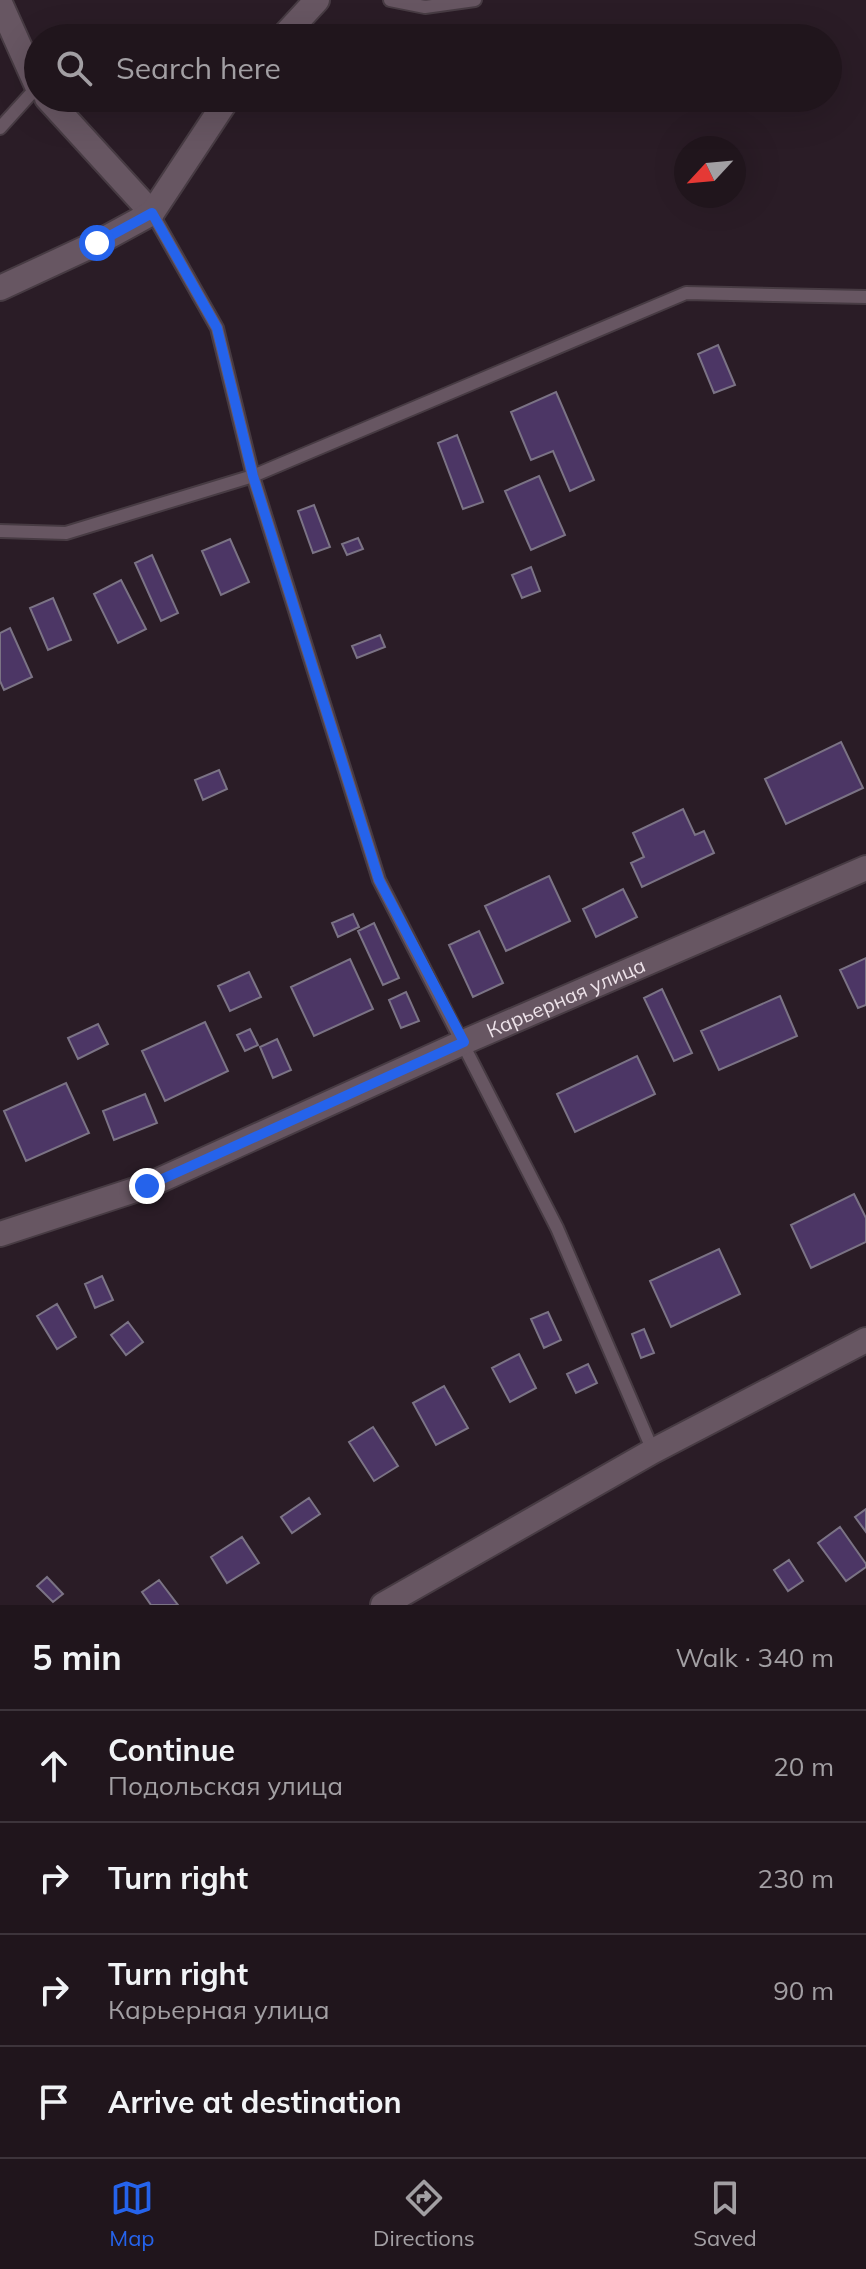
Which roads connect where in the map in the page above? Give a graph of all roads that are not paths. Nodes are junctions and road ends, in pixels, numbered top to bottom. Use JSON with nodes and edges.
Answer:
{"nodes":[{"id":1,"x":317,"y":0,"type":"edge"},
{"id":2,"x":390,"y":0,"type":"edge"},
{"id":3,"x":475,"y":0,"type":"edge"},
{"id":4,"x":0,"y":3,"type":"edge"},
{"id":5,"x":295,"y":24,"type":"edge"},
{"id":6,"x":24,"y":57,"type":"edge"},
{"id":7,"x":24,"y":103,"type":"edge"},
{"id":8,"x":60,"y":112,"type":"edge"},
{"id":9,"x":219,"y":112,"type":"edge"},
{"id":10,"x":0,"y":128,"type":"edge"},
{"id":11,"x":152,"y":213,"type":"junction"},
{"id":12,"x":0,"y":288,"type":"edge"},
{"id":13,"x":866,"y":297,"type":"edge"},
{"id":14,"x":253,"y":476,"type":"junction"},
{"id":15,"x":0,"y":531,"type":"edge"},
{"id":16,"x":866,"y":868,"type":"edge"},
{"id":17,"x":464,"y":1042,"type":"junction"},
{"id":18,"x":0,"y":1234,"type":"edge"},
{"id":19,"x":866,"y":1340,"type":"edge"},
{"id":20,"x":653,"y":1451,"type":"junction"},
{"id":21,"x":383,"y":1605,"type":"edge"}],
"edges":[{"from":1,"to":5,"type":"street"},
{"from":2,"to":3,"type":"lane"},
{"from":4,"to":6,"type":"street"},
{"from":7,"to":10,"type":"lane"},
{"from":8,"to":11,"type":"street"},
{"from":9,"to":11,"type":"street"},
{"from":11,"to":12,"type":"street"},
{"from":11,"to":14,"type":"lane"},
{"from":13,"to":14,"type":"lane"},
{"from":14,"to":15,"type":"lane"},
{"from":14,"to":17,"type":"lane"},
{"from":16,"to":17,"type":"street","name":"Карьерная улица"},
{"from":17,"to":18,"type":"street","name":"Карьерная улица"},
{"from":17,"to":20,"type":"lane"},
{"from":19,"to":20,"type":"street"},
{"from":20,"to":21,"type":"street"}]}
